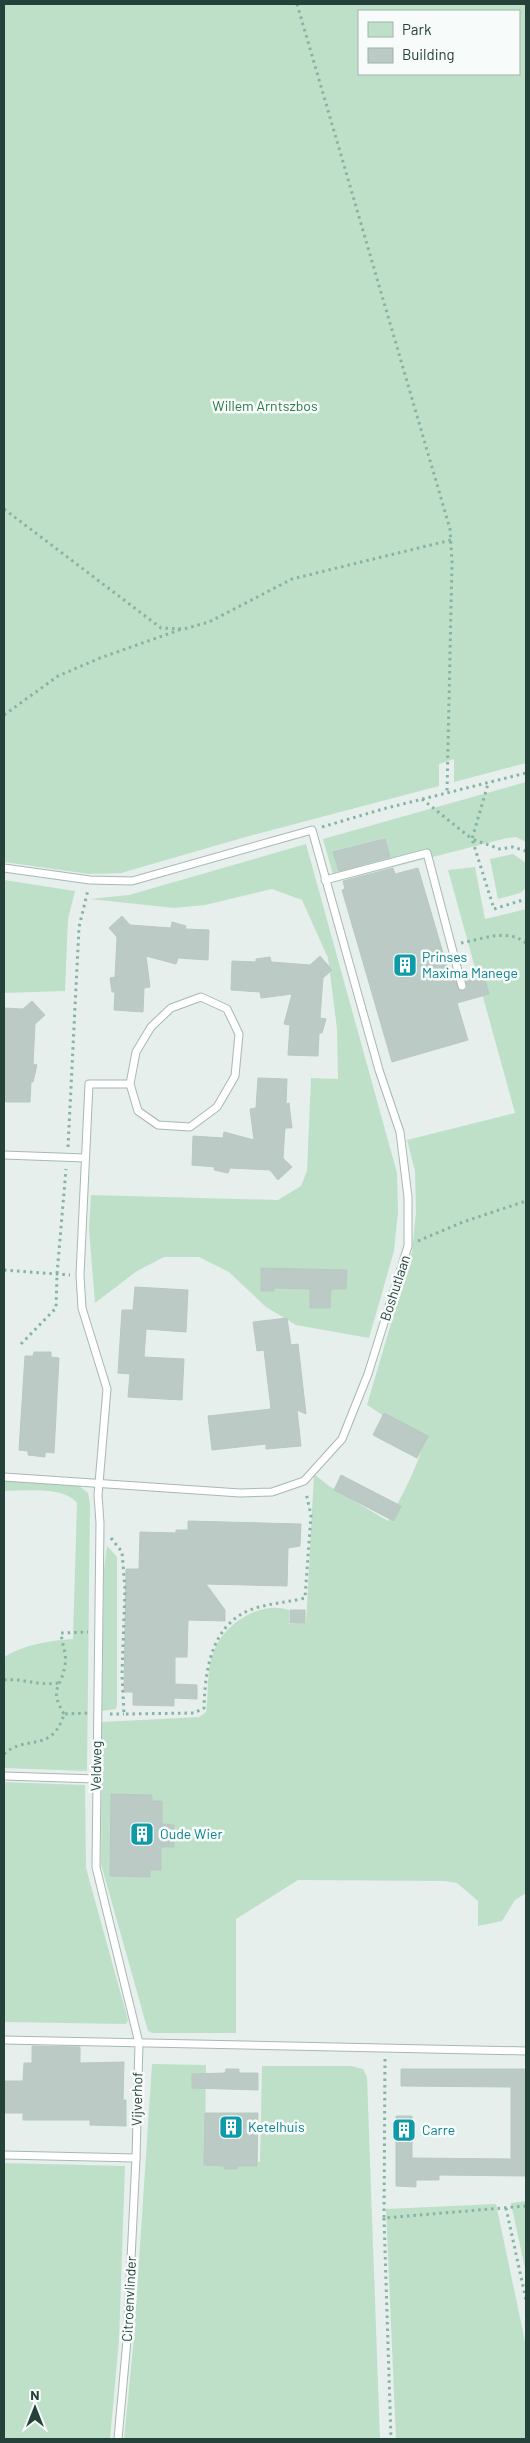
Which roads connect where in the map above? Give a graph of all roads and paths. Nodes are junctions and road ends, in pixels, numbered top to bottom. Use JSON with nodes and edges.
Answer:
{"nodes":[{"id":1,"x":297,"y":4,"type":"edge"},
{"id":2,"x":4,"y":509,"type":"edge"},
{"id":3,"x":451,"y":540,"type":"junction"},
{"id":4,"x":184,"y":629,"type":"junction"},
{"id":5,"x":4,"y":715,"type":"edge"},
{"id":6,"x":526,"y":773,"type":"edge"},
{"id":7,"x":488,"y":783,"type":"junction"},
{"id":8,"x":447,"y":793,"type":"junction"},
{"id":9,"x":422,"y":799,"type":"junction"},
{"id":10,"x":312,"y":830,"type":"junction"},
{"id":11,"x":472,"y":839,"type":"junction"},
{"id":12,"x":526,"y":851,"type":"edge"},
{"id":13,"x":4,"y":868,"type":"edge"},
{"id":14,"x":90,"y":880,"type":"junction"},
{"id":15,"x":325,"y":880,"type":"junction"},
{"id":16,"x":526,"y":899,"type":"edge"},
{"id":17,"x":526,"y":943,"type":"edge"},
{"id":18,"x":452,"y":945,"type":"junction"},
{"id":19,"x":462,"y":986,"type":"dead end"},
{"id":20,"x":130,"y":1084,"type":"junction"},
{"id":21,"x":4,"y":1155,"type":"edge"},
{"id":22,"x":68,"y":1156,"type":"junction"},
{"id":23,"x":85,"y":1158,"type":"junction"},
{"id":24,"x":526,"y":1201,"type":"edge"},
{"id":25,"x":408,"y":1246,"type":"junction"},
{"id":26,"x":4,"y":1270,"type":"edge"},
{"id":27,"x":57,"y":1274,"type":"junction"},
{"id":28,"x":80,"y":1275,"type":"junction"},
{"id":29,"x":21,"y":1344,"type":"dead end"},
{"id":30,"x":4,"y":1477,"type":"edge"},
{"id":31,"x":304,"y":1481,"type":"junction"},
{"id":32,"x":100,"y":1485,"type":"junction"},
{"id":33,"x":100,"y":1523,"type":"junction"},
{"id":34,"x":98,"y":1632,"type":"junction"},
{"id":35,"x":4,"y":1680,"type":"edge"},
{"id":36,"x":58,"y":1683,"type":"junction"},
{"id":37,"x":64,"y":1714,"type":"junction"},
{"id":38,"x":97,"y":1714,"type":"junction"},
{"id":39,"x":4,"y":1754,"type":"edge"},
{"id":40,"x":4,"y":1776,"type":"edge"},
{"id":41,"x":96,"y":1779,"type":"junction"},
{"id":42,"x":4,"y":2040,"type":"edge"},
{"id":43,"x":138,"y":2043,"type":"junction"},
{"id":44,"x":385,"y":2048,"type":"junction"},
{"id":45,"x":526,"y":2051,"type":"edge"},
{"id":46,"x":4,"y":2155,"type":"edge"},
{"id":47,"x":136,"y":2158,"type":"junction"},
{"id":48,"x":526,"y":2206,"type":"edge"},
{"id":49,"x":506,"y":2208,"type":"junction"},
{"id":50,"x":384,"y":2218,"type":"junction"},
{"id":51,"x":526,"y":2300,"type":"edge"},
{"id":52,"x":118,"y":2439,"type":"edge"},
{"id":53,"x":392,"y":2439,"type":"edge"}],
"edges":[{"from":1,"to":3,"type":"path"},
{"from":2,"to":4,"type":"path"},
{"from":3,"to":4,"type":"path"},
{"from":3,"to":8,"type":"path"},
{"from":4,"to":5,"type":"path"},
{"from":6,"to":7,"type":"path"},
{"from":7,"to":8,"type":"path"},
{"from":7,"to":11,"type":"path"},
{"from":8,"to":9,"type":"path"},
{"from":9,"to":10,"type":"path"},
{"from":9,"to":11,"type":"path"},
{"from":10,"to":14,"type":"lane"},
{"from":10,"to":15,"type":"lane","name":"Boshutlaan"},
{"from":11,"to":12,"type":"path"},
{"from":11,"to":16,"type":"path"},
{"from":13,"to":14,"type":"lane"},
{"from":14,"to":22,"type":"path"},
{"from":15,"to":18,"type":"lane"},
{"from":15,"to":25,"type":"lane","name":"Boshutlaan"},
{"from":17,"to":18,"type":"path"},
{"from":18,"to":19,"type":"lane"},
{"from":20,"to":20,"type":"lane"},
{"from":20,"to":23,"type":"lane","name":"Veldweg"},
{"from":21,"to":22,"type":"lane"},
{"from":22,"to":23,"type":"lane"},
{"from":22,"to":27,"type":"path"},
{"from":23,"to":28,"type":"lane","name":"Veldweg"},
{"from":24,"to":25,"type":"path"},
{"from":25,"to":31,"type":"lane","name":"Boshutlaan"},
{"from":26,"to":27,"type":"path"},
{"from":27,"to":28,"type":"path"},
{"from":27,"to":29,"type":"path"},
{"from":28,"to":32,"type":"lane","name":"Veldweg"},
{"from":30,"to":32,"type":"lane","name":"Boshutlaan"},
{"from":31,"to":32,"type":"lane","name":"Boshutlaan"},
{"from":31,"to":33,"type":"path"},
{"from":32,"to":33,"type":"lane","name":"Veldweg"},
{"from":33,"to":34,"type":"lane","name":"Veldweg"},
{"from":34,"to":36,"type":"path"},
{"from":34,"to":38,"type":"lane","name":"Veldweg"},
{"from":35,"to":36,"type":"path"},
{"from":36,"to":37,"type":"path"},
{"from":37,"to":38,"type":"path"},
{"from":37,"to":39,"type":"path"},
{"from":38,"to":41,"type":"lane","name":"Veldweg"},
{"from":40,"to":41,"type":"lane"},
{"from":41,"to":43,"type":"lane","name":"Veldweg"},
{"from":42,"to":43,"type":"lane"},
{"from":43,"to":44,"type":"lane"},
{"from":43,"to":47,"type":"lane","name":"Vijverhof"},
{"from":44,"to":45,"type":"lane"},
{"from":44,"to":50,"type":"path"},
{"from":46,"to":47,"type":"lane"},
{"from":47,"to":52,"type":"lane","name":"Citroenvlinder"},
{"from":48,"to":49,"type":"path"},
{"from":49,"to":50,"type":"path"},
{"from":49,"to":51,"type":"path"},
{"from":50,"to":53,"type":"path"}]}
